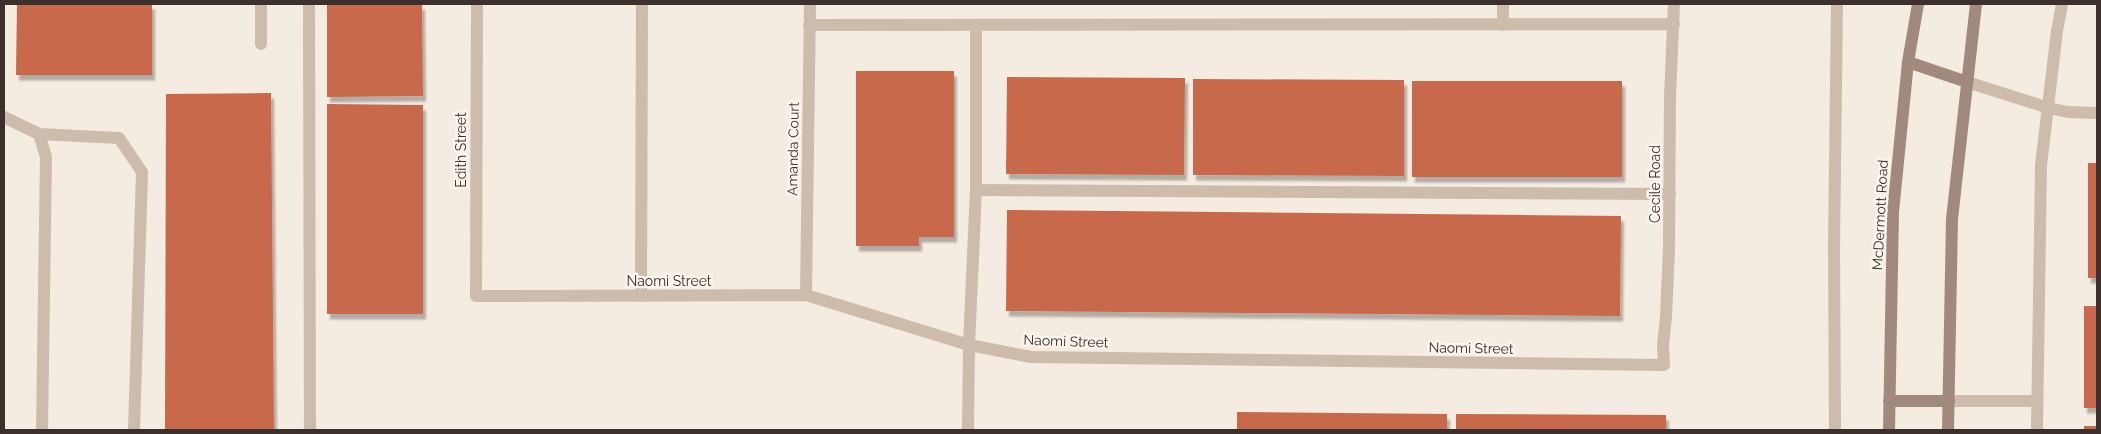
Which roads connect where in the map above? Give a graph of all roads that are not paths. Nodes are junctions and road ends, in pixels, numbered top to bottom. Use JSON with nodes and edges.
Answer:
{"nodes":[{"id":1,"x":261,"y":4,"type":"edge"},
{"id":2,"x":309,"y":4,"type":"edge"},
{"id":3,"x":477,"y":4,"type":"edge"},
{"id":4,"x":642,"y":4,"type":"edge"},
{"id":5,"x":810,"y":4,"type":"edge"},
{"id":6,"x":1503,"y":4,"type":"edge"},
{"id":7,"x":1674,"y":4,"type":"edge"},
{"id":8,"x":1837,"y":4,"type":"edge"},
{"id":9,"x":1918,"y":4,"type":"edge"},
{"id":10,"x":1976,"y":4,"type":"edge"},
{"id":11,"x":2062,"y":4,"type":"edge"},
{"id":12,"x":1674,"y":24,"type":"junction"},
{"id":13,"x":809,"y":25,"type":"junction"},
{"id":14,"x":976,"y":25,"type":"junction"},
{"id":15,"x":1503,"y":25,"type":"junction"},
{"id":16,"x":261,"y":44,"type":"dead end"},
{"id":17,"x":1908,"y":62,"type":"junction"},
{"id":18,"x":1966,"y":82,"type":"junction"},
{"id":19,"x":2049,"y":108,"type":"junction"},
{"id":20,"x":2097,"y":113,"type":"edge"},
{"id":21,"x":4,"y":117,"type":"edge"},
{"id":22,"x":39,"y":134,"type":"junction"},
{"id":23,"x":976,"y":190,"type":"junction"},
{"id":24,"x":1670,"y":194,"type":"junction"},
{"id":25,"x":806,"y":295,"type":"junction"},
{"id":26,"x":476,"y":296,"type":"joint"},
{"id":27,"x":641,"y":296,"type":"junction"},
{"id":28,"x":969,"y":345,"type":"junction"},
{"id":29,"x":1664,"y":365,"type":"joint"},
{"id":30,"x":1889,"y":401,"type":"junction"},
{"id":31,"x":1948,"y":401,"type":"junction"},
{"id":32,"x":2037,"y":401,"type":"junction"},
{"id":33,"x":42,"y":430,"type":"edge"},
{"id":34,"x":134,"y":430,"type":"edge"},
{"id":35,"x":310,"y":430,"type":"edge"},
{"id":36,"x":968,"y":430,"type":"edge"},
{"id":37,"x":1835,"y":430,"type":"edge"},
{"id":38,"x":1889,"y":430,"type":"edge"},
{"id":39,"x":1948,"y":430,"type":"edge"},
{"id":40,"x":2037,"y":430,"type":"edge"}],
"edges":[{"from":1,"to":16,"type":"street"},
{"from":2,"to":35,"type":"street"},
{"from":3,"to":26,"type":"street","name":"Edith Street"},
{"from":4,"to":27,"type":"street"},
{"from":5,"to":13,"type":"street","name":"Amanda Court"},
{"from":6,"to":15,"type":"street"},
{"from":7,"to":12,"type":"street","name":"Cecile Road"},
{"from":8,"to":37,"type":"street"},
{"from":9,"to":17,"type":"main road","name":"McDermott Road"},
{"from":10,"to":18,"type":"main road"},
{"from":11,"to":19,"type":"street"},
{"from":12,"to":15,"type":"street"},
{"from":12,"to":24,"type":"street","name":"Cecile Road"},
{"from":13,"to":14,"type":"street"},
{"from":13,"to":25,"type":"street","name":"Amanda Court"},
{"from":14,"to":15,"type":"street"},
{"from":14,"to":23,"type":"street"},
{"from":17,"to":18,"type":"main road"},
{"from":17,"to":30,"type":"main road","name":"McDermott Road"},
{"from":18,"to":19,"type":"street"},
{"from":18,"to":31,"type":"main road"},
{"from":19,"to":20,"type":"street"},
{"from":19,"to":32,"type":"street"},
{"from":21,"to":22,"type":"street"},
{"from":22,"to":33,"type":"street"},
{"from":22,"to":34,"type":"street"},
{"from":23,"to":24,"type":"street"},
{"from":23,"to":28,"type":"street"},
{"from":24,"to":29,"type":"street","name":"Cecile Road"},
{"from":25,"to":27,"type":"street","name":"Naomi Street"},
{"from":25,"to":28,"type":"street","name":"Naomi Street"},
{"from":26,"to":27,"type":"street","name":"Naomi Street"},
{"from":28,"to":29,"type":"street","name":"Naomi Street"},
{"from":28,"to":36,"type":"street"},
{"from":30,"to":31,"type":"main road"},
{"from":30,"to":38,"type":"main road","name":"McDermott Road"},
{"from":31,"to":32,"type":"street"},
{"from":31,"to":39,"type":"main road"},
{"from":32,"to":40,"type":"street"}]}
